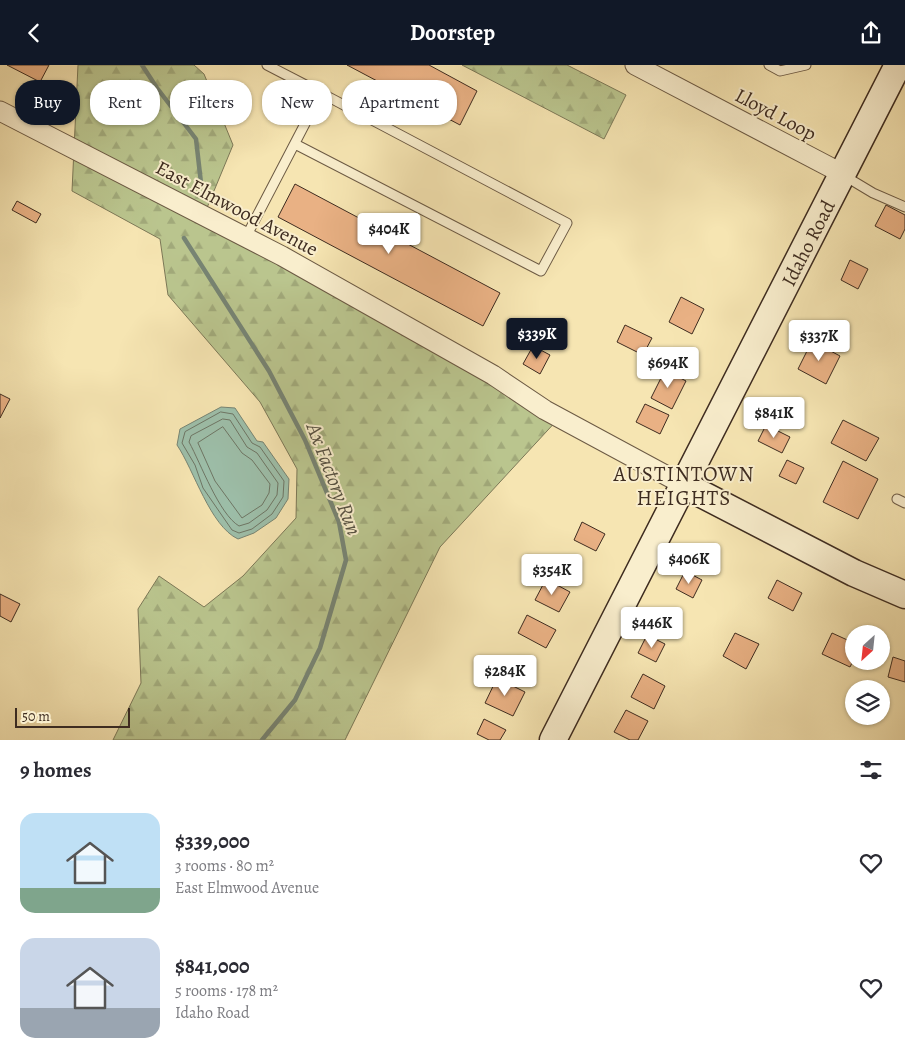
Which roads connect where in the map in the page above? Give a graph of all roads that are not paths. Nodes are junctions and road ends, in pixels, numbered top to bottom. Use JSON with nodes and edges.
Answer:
{"nodes":[{"id":1,"x":267,"y":65,"type":"edge"},
{"id":2,"x":635,"y":65,"type":"edge"},
{"id":3,"x":769,"y":65,"type":"edge"},
{"id":4,"x":806,"y":65,"type":"edge"},
{"id":5,"x":898,"y":65,"type":"edge"},
{"id":6,"x":296,"y":80,"type":"edge"},
{"id":7,"x":332,"y":99,"type":"edge"},
{"id":8,"x":0,"y":111,"type":"edge"},
{"id":9,"x":305,"y":125,"type":"edge"},
{"id":10,"x":295,"y":144,"type":"junction"},
{"id":11,"x":843,"y":174,"type":"junction"},
{"id":12,"x":905,"y":207,"type":"edge"},
{"id":13,"x":246,"y":237,"type":"junction"},
{"id":14,"x":684,"y":485,"type":"junction"},
{"id":15,"x":905,"y":595,"type":"edge"},
{"id":16,"x":553,"y":740,"type":"edge"}],
"edges":[{"from":1,"to":6,"type":"lane"},
{"from":2,"to":11,"type":"street","name":"Lloyd Loop"},
{"from":3,"to":4,"type":"lane"},
{"from":5,"to":11,"type":"street","name":"Idaho Road"},
{"from":7,"to":10,"type":"lane"},
{"from":8,"to":13,"type":"street","name":"East Elmwood Avenue"},
{"from":9,"to":10,"type":"lane"},
{"from":10,"to":13,"type":"lane"},
{"from":11,"to":12,"type":"lane"},
{"from":11,"to":14,"type":"street","name":"Idaho Road"},
{"from":13,"to":14,"type":"street","name":"East Elmwood Avenue"},
{"from":14,"to":15,"type":"street"},
{"from":14,"to":16,"type":"street","name":"Idaho Road"}]}
